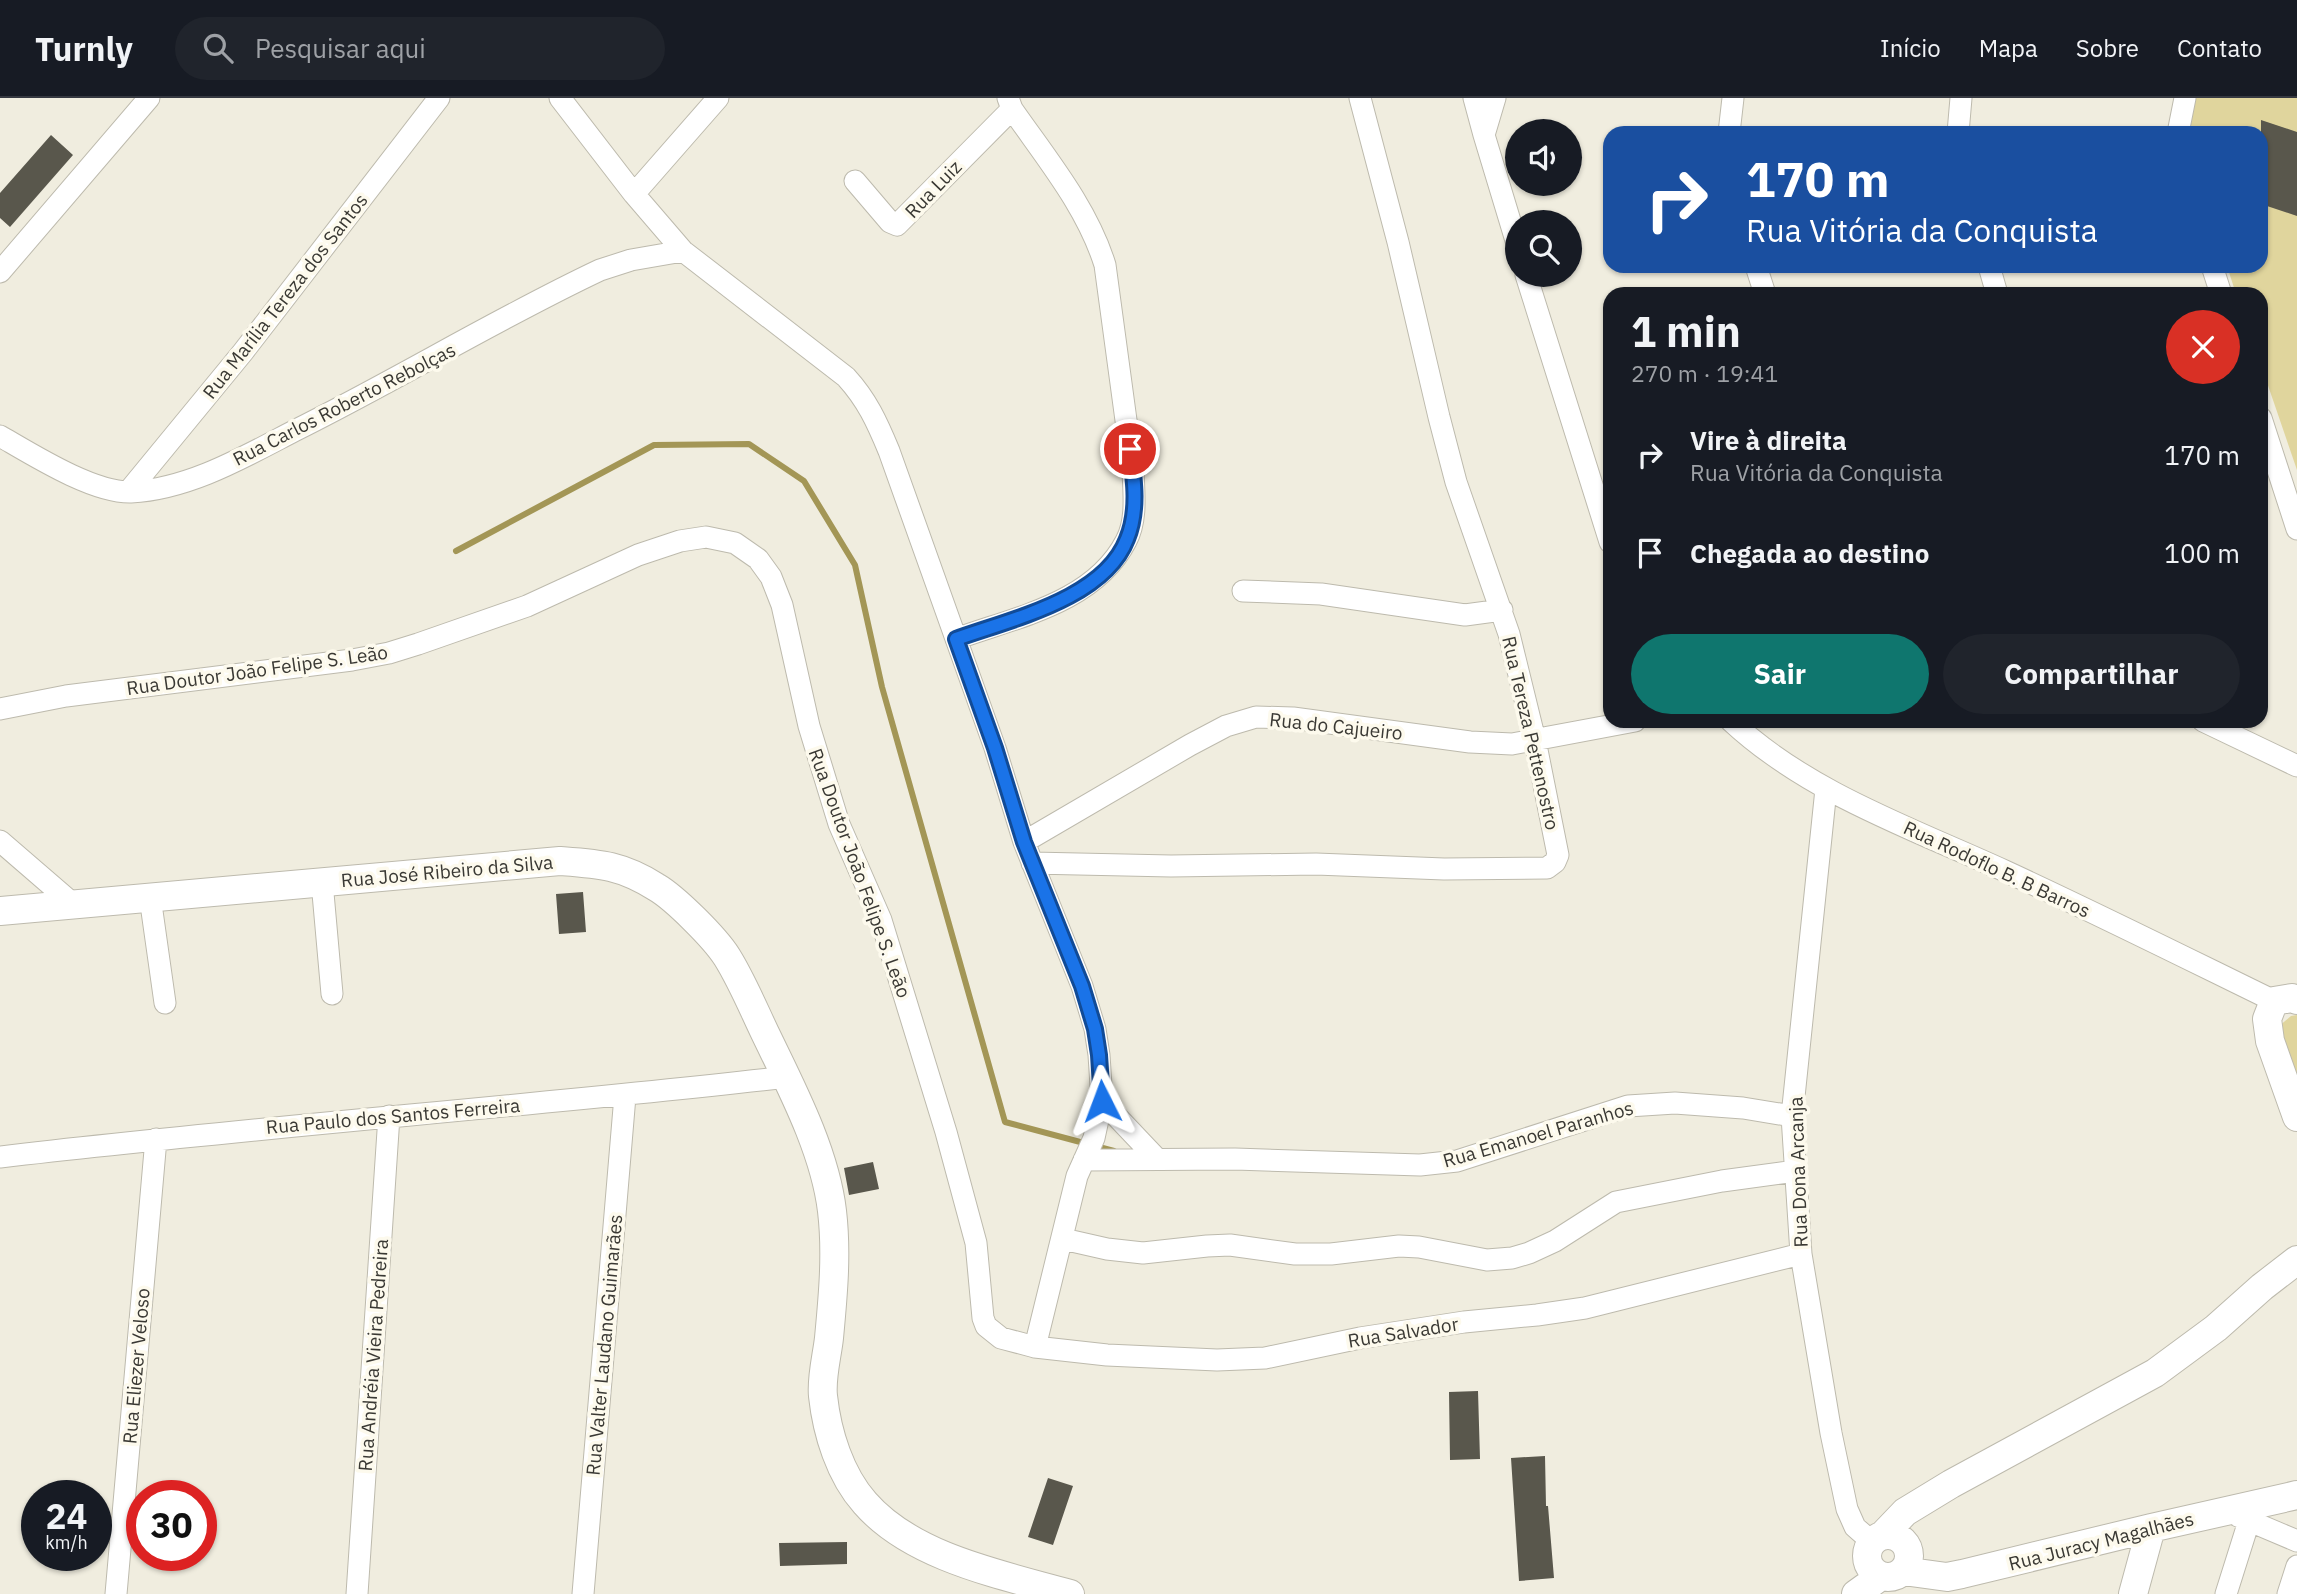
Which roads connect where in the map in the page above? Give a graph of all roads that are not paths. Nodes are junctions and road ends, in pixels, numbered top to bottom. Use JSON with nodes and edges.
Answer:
{"nodes":[{"id":1,"x":149,"y":98,"type":"edge"},
{"id":2,"x":439,"y":98,"type":"edge"},
{"id":3,"x":561,"y":98,"type":"edge"},
{"id":4,"x":718,"y":98,"type":"edge"},
{"id":5,"x":1360,"y":98,"type":"edge"},
{"id":6,"x":1474,"y":98,"type":"edge"},
{"id":7,"x":1494,"y":98,"type":"edge"},
{"id":8,"x":1733,"y":98,"type":"edge"},
{"id":9,"x":1961,"y":98,"type":"edge"},
{"id":10,"x":2185,"y":98,"type":"edge"},
{"id":11,"x":1010,"y":103,"type":"edge"},
{"id":12,"x":1730,"y":126,"type":"edge"},
{"id":13,"x":1959,"y":126,"type":"edge"},
{"id":14,"x":2180,"y":126,"type":"edge"},
{"id":15,"x":1484,"y":135,"type":"junction"},
{"id":16,"x":855,"y":181,"type":"dead end"},
{"id":17,"x":634,"y":194,"type":"junction"},
{"id":18,"x":1507,"y":210,"type":"edge"},
{"id":19,"x":8,"y":247,"type":"edge"},
{"id":20,"x":683,"y":251,"type":"junction"},
{"id":21,"x":0,"y":272,"type":"edge"},
{"id":22,"x":1531,"y":287,"type":"edge"},
{"id":23,"x":0,"y":436,"type":"edge"},
{"id":24,"x":2268,"y":439,"type":"edge"},
{"id":25,"x":128,"y":492,"type":"junction"},
{"id":26,"x":1603,"y":519,"type":"edge"},
{"id":27,"x":2297,"y":528,"type":"edge"},
{"id":28,"x":1243,"y":590,"type":"dead end"},
{"id":29,"x":1502,"y":610,"type":"junction"},
{"id":30,"x":956,"y":639,"type":"junction"},
{"id":31,"x":0,"y":709,"type":"edge"},
{"id":32,"x":1603,"y":727,"type":"edge"},
{"id":33,"x":1740,"y":728,"type":"edge"},
{"id":34,"x":2218,"y":728,"type":"edge"},
{"id":35,"x":1535,"y":740,"type":"junction"},
{"id":36,"x":2297,"y":765,"type":"edge"},
{"id":37,"x":1826,"y":789,"type":"junction"},
{"id":38,"x":0,"y":841,"type":"edge"},
{"id":39,"x":1024,"y":842,"type":"junction"},
{"id":40,"x":1032,"y":863,"type":"junction"},
{"id":41,"x":322,"y":882,"type":"junction"},
{"id":42,"x":150,"y":897,"type":"junction"},
{"id":43,"x":73,"y":904,"type":"junction"},
{"id":44,"x":0,"y":911,"type":"edge"},
{"id":45,"x":332,"y":994,"type":"dead end"},
{"id":46,"x":2285,"y":1001,"type":"edge"},
{"id":47,"x":165,"y":1003,"type":"dead end"},
{"id":48,"x":787,"y":1077,"type":"junction"},
{"id":49,"x":625,"y":1096,"type":"junction"},
{"id":50,"x":1102,"y":1101,"type":"junction"},
{"id":51,"x":389,"y":1116,"type":"junction"},
{"id":52,"x":1792,"y":1116,"type":"junction"},
{"id":53,"x":2297,"y":1117,"type":"edge"},
{"id":54,"x":156,"y":1139,"type":"junction"},
{"id":55,"x":0,"y":1157,"type":"edge"},
{"id":56,"x":1084,"y":1160,"type":"junction"},
{"id":57,"x":1157,"y":1160,"type":"junction"},
{"id":58,"x":1796,"y":1171,"type":"junction"},
{"id":59,"x":1063,"y":1238,"type":"junction"},
{"id":60,"x":1801,"y":1254,"type":"junction"},
{"id":61,"x":2297,"y":1260,"type":"edge"},
{"id":62,"x":1001,"y":1338,"type":"joint"},
{"id":63,"x":1035,"y":1347,"type":"junction"},
{"id":64,"x":2297,"y":1495,"type":"edge"},
{"id":65,"x":1932,"y":1497,"type":"junction"},
{"id":66,"x":2238,"y":1516,"type":"junction"},
{"id":67,"x":2151,"y":1528,"type":"junction"},
{"id":68,"x":1877,"y":1539,"type":"junction"},
{"id":69,"x":2297,"y":1541,"type":"edge"},
{"id":70,"x":1898,"y":1565,"type":"junction"},
{"id":71,"x":2297,"y":1566,"type":"edge"},
{"id":72,"x":116,"y":1594,"type":"edge"},
{"id":73,"x":357,"y":1594,"type":"edge"},
{"id":74,"x":583,"y":1594,"type":"edge"},
{"id":75,"x":1070,"y":1594,"type":"edge"},
{"id":76,"x":1856,"y":1594,"type":"edge"},
{"id":77,"x":2133,"y":1594,"type":"edge"},
{"id":78,"x":2226,"y":1594,"type":"edge"},
{"id":79,"x":2288,"y":1594,"type":"edge"}],
"edges":[{"from":1,"to":19,"type":"street"},
{"from":2,"to":25,"type":"street","name":"Rua Marília Tereza dos Santos"},
{"from":3,"to":17,"type":"street"},
{"from":4,"to":17,"type":"street"},
{"from":5,"to":29,"type":"street","name":"Rua Tereza Pettenostro"},
{"from":6,"to":15,"type":"street"},
{"from":7,"to":15,"type":"street"},
{"from":8,"to":12,"type":"street"},
{"from":9,"to":13,"type":"street"},
{"from":10,"to":14,"type":"street"},
{"from":11,"to":16,"type":"street","name":"Rua Luiz"},
{"from":11,"to":30,"type":"street"},
{"from":15,"to":18,"type":"street"},
{"from":17,"to":20,"type":"street"},
{"from":19,"to":21,"type":"street"},
{"from":20,"to":25,"type":"street","name":"Rua Carlos Roberto Rebolças"},
{"from":20,"to":30,"type":"street"},
{"from":22,"to":26,"type":"street"},
{"from":23,"to":25,"type":"street","name":"Rua Carlos Roberto Rebolças"},
{"from":24,"to":27,"type":"street"},
{"from":28,"to":29,"type":"street"},
{"from":29,"to":35,"type":"street","name":"Rua Tereza Pettenostro"},
{"from":30,"to":39,"type":"street"},
{"from":31,"to":62,"type":"street","name":"Rua Doutor João Felipe S. Leão"},
{"from":32,"to":35,"type":"street","name":"Rua do Cajueiro"},
{"from":33,"to":37,"type":"street","name":"Rua Rodoflo B. B Barros"},
{"from":34,"to":36,"type":"street"},
{"from":35,"to":39,"type":"street","name":"Rua do Cajueiro"},
{"from":35,"to":40,"type":"street","name":"Rua Tereza Pettenostro"},
{"from":37,"to":46,"type":"street","name":"Rua Rodoflo B. B Barros"},
{"from":37,"to":52,"type":"street","name":"Rua Dona Arcanja"},
{"from":38,"to":43,"type":"street"},
{"from":39,"to":40,"type":"street"},
{"from":40,"to":50,"type":"street"},
{"from":41,"to":42,"type":"street","name":"Rua José Ribeiro da Silva"},
{"from":41,"to":45,"type":"street"},
{"from":41,"to":48,"type":"street","name":"Rua José Ribeiro da Silva"},
{"from":42,"to":43,"type":"street","name":"Rua José Ribeiro da Silva"},
{"from":42,"to":47,"type":"street"},
{"from":43,"to":44,"type":"street","name":"Rua José Ribeiro da Silva"},
{"from":46,"to":53,"type":"street"},
{"from":48,"to":49,"type":"street","name":"Rua Paulo dos Santos Ferreira"},
{"from":48,"to":75,"type":"street","name":"Rua José Ribeiro da Silva"},
{"from":49,"to":51,"type":"street","name":"Rua Paulo dos Santos Ferreira"},
{"from":49,"to":74,"type":"street","name":"Rua Valter Laudano Guimarães"},
{"from":50,"to":56,"type":"street"},
{"from":50,"to":57,"type":"street"},
{"from":51,"to":54,"type":"street","name":"Rua Paulo dos Santos Ferreira"},
{"from":51,"to":73,"type":"street","name":"Rua Andréia Vieira Pedreira"},
{"from":52,"to":57,"type":"street","name":"Rua Emanoel Paranhos"},
{"from":52,"to":58,"type":"street","name":"Rua Dona Arcanja"},
{"from":54,"to":55,"type":"street","name":"Rua Paulo dos Santos Ferreira"},
{"from":54,"to":72,"type":"street","name":"Rua Eliezer Veloso"},
{"from":56,"to":57,"type":"street","name":"Rua Emanoel Paranhos"},
{"from":56,"to":59,"type":"street"},
{"from":58,"to":59,"type":"street"},
{"from":58,"to":60,"type":"street","name":"Rua Dona Arcanja"},
{"from":59,"to":63,"type":"street"},
{"from":60,"to":63,"type":"street","name":"Rua Salvador"},
{"from":60,"to":68,"type":"street","name":"Rua Dona Arcanja"},
{"from":61,"to":65,"type":"street"},
{"from":62,"to":63,"type":"street","name":"Rua Salvador"},
{"from":64,"to":66,"type":"street","name":"Rua Juracy Magalhães"},
{"from":65,"to":68,"type":"street"},
{"from":65,"to":70,"type":"street"},
{"from":66,"to":67,"type":"street","name":"Rua Juracy Magalhães"},
{"from":66,"to":69,"type":"street"},
{"from":66,"to":78,"type":"street"},
{"from":67,"to":70,"type":"street","name":"Rua Juracy Magalhães"},
{"from":67,"to":77,"type":"street"},
{"from":68,"to":70,"type":"street"},
{"from":68,"to":70,"type":"street"},
{"from":70,"to":76,"type":"street"},
{"from":71,"to":79,"type":"street"}]}
